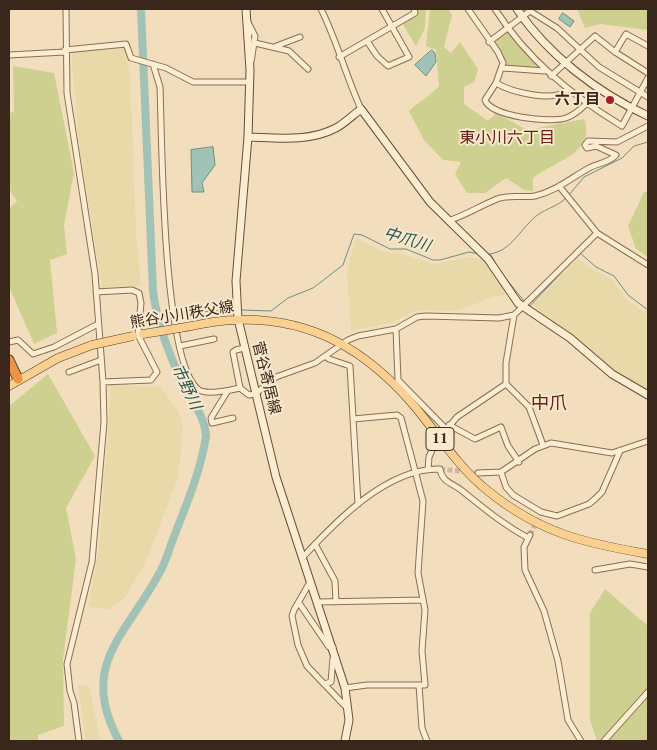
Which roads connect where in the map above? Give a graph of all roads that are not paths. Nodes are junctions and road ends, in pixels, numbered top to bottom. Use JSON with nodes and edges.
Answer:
{"nodes":[{"id":1,"x":66,"y":9,"type":"edge"},
{"id":2,"x":246,"y":9,"type":"edge"},
{"id":3,"x":321,"y":9,"type":"edge"},
{"id":4,"x":382,"y":9,"type":"edge"},
{"id":5,"x":414,"y":9,"type":"edge"},
{"id":6,"x":468,"y":9,"type":"edge"},
{"id":7,"x":495,"y":9,"type":"edge"},
{"id":8,"x":517,"y":9,"type":"edge"},
{"id":9,"x":522,"y":17,"type":"junction"},
{"id":10,"x":247,"y":20,"type":"junction"},
{"id":11,"x":392,"y":26,"type":"junction"},
{"id":12,"x":507,"y":28,"type":"junction"},
{"id":13,"x":300,"y":37,"type":"dead end"},
{"id":14,"x":367,"y":41,"type":"junction"},
{"id":15,"x":489,"y":42,"type":"junction"},
{"id":16,"x":256,"y":43,"type":"junction"},
{"id":17,"x":648,"y":46,"type":"edge"},
{"id":18,"x":274,"y":47,"type":"junction"},
{"id":19,"x":65,"y":51,"type":"junction"},
{"id":20,"x":579,"y":51,"type":"junction"},
{"id":21,"x":615,"y":52,"type":"junction"},
{"id":22,"x":9,"y":55,"type":"edge"},
{"id":23,"x":340,"y":57,"type":"junction"},
{"id":24,"x":565,"y":63,"type":"junction"},
{"id":25,"x":151,"y":64,"type":"junction"},
{"id":26,"x":250,"y":67,"type":"junction"},
{"id":27,"x":308,"y":68,"type":"dead end"},
{"id":28,"x":503,"y":68,"type":"junction"},
{"id":29,"x":545,"y":71,"type":"junction"},
{"id":30,"x":648,"y":73,"type":"edge"},
{"id":31,"x":551,"y":76,"type":"junction"},
{"id":32,"x":648,"y":78,"type":"edge"},
{"id":33,"x":250,"y":82,"type":"junction"},
{"id":34,"x":496,"y":83,"type":"junction"},
{"id":35,"x":567,"y":90,"type":"junction"},
{"id":36,"x":639,"y":92,"type":"junction"},
{"id":37,"x":648,"y":96,"type":"edge"},
{"id":38,"x":586,"y":104,"type":"junction"},
{"id":39,"x":631,"y":108,"type":"junction"},
{"id":40,"x":361,"y":109,"type":"junction"},
{"id":41,"x":648,"y":116,"type":"edge"},
{"id":42,"x":648,"y":126,"type":"edge"},
{"id":43,"x":248,"y":137,"type":"junction"},
{"id":44,"x":559,"y":186,"type":"junction"},
{"id":45,"x":448,"y":221,"type":"junction"},
{"id":46,"x":596,"y":233,"type":"junction"},
{"id":47,"x":648,"y":265,"type":"edge"},
{"id":48,"x":96,"y":292,"type":"junction"},
{"id":49,"x":522,"y":307,"type":"junction"},
{"id":50,"x":514,"y":315,"type":"junction"},
{"id":51,"x":238,"y":320,"type":"junction"},
{"id":52,"x":98,"y":324,"type":"junction"},
{"id":53,"x":396,"y":329,"type":"junction"},
{"id":54,"x":138,"y":335,"type":"junction"},
{"id":55,"x":214,"y":339,"type":"dead end"},
{"id":56,"x":9,"y":342,"type":"edge"},
{"id":57,"x":344,"y":344,"type":"junction"},
{"id":58,"x":180,"y":346,"type":"junction"},
{"id":59,"x":244,"y":348,"type":"junction"},
{"id":60,"x":326,"y":356,"type":"junction"},
{"id":61,"x":9,"y":360,"type":"edge"},
{"id":62,"x":101,"y":360,"type":"junction"},
{"id":63,"x":9,"y":370,"type":"edge"},
{"id":64,"x":69,"y":372,"type":"dead end"},
{"id":65,"x":18,"y":379,"type":"junction"},
{"id":66,"x":103,"y":382,"type":"junction"},
{"id":67,"x":506,"y":384,"type":"junction"},
{"id":68,"x":9,"y":386,"type":"edge"},
{"id":69,"x":240,"y":388,"type":"junction"},
{"id":70,"x":227,"y":392,"type":"junction"},
{"id":71,"x":255,"y":394,"type":"junction"},
{"id":72,"x":648,"y":395,"type":"edge"},
{"id":73,"x":233,"y":418,"type":"dead end"},
{"id":74,"x":353,"y":419,"type":"junction"},
{"id":75,"x":446,"y":429,"type":"junction"},
{"id":76,"x":648,"y":440,"type":"edge"},
{"id":77,"x":543,"y":445,"type":"junction"},
{"id":78,"x":432,"y":450,"type":"dead end"},
{"id":79,"x":620,"y":452,"type":"junction"},
{"id":80,"x":519,"y":462,"type":"junction"},
{"id":81,"x":428,"y":469,"type":"junction"},
{"id":82,"x":415,"y":471,"type":"junction"},
{"id":83,"x":501,"y":472,"type":"junction"},
{"id":84,"x":478,"y":474,"type":"dead end"},
{"id":85,"x":358,"y":504,"type":"junction"},
{"id":86,"x":541,"y":512,"type":"junction"},
{"id":87,"x":538,"y":518,"type":"tunnel mouth"},
{"id":88,"x":315,"y":544,"type":"junction"},
{"id":89,"x":648,"y":554,"type":"edge"},
{"id":90,"x":303,"y":557,"type":"junction"},
{"id":91,"x":648,"y":566,"type":"edge"},
{"id":92,"x":595,"y":570,"type":"dead end"},
{"id":93,"x":311,"y":581,"type":"junction"},
{"id":94,"x":424,"y":600,"type":"junction"},
{"id":95,"x":318,"y":602,"type":"junction"},
{"id":96,"x":336,"y":602,"type":"junction"},
{"id":97,"x":298,"y":603,"type":"junction"},
{"id":98,"x":333,"y":646,"type":"junction"},
{"id":99,"x":337,"y":657,"type":"junction"},
{"id":100,"x":324,"y":684,"type":"junction"},
{"id":101,"x":419,"y":685,"type":"junction"},
{"id":102,"x":345,"y":688,"type":"junction"},
{"id":103,"x":648,"y":692,"type":"edge"},
{"id":104,"x":349,"y":710,"type":"junction"},
{"id":105,"x":79,"y":741,"type":"edge"},
{"id":106,"x":345,"y":741,"type":"edge"},
{"id":107,"x":427,"y":741,"type":"edge"},
{"id":108,"x":581,"y":741,"type":"edge"},
{"id":109,"x":604,"y":741,"type":"edge"}],
"edges":[{"from":1,"to":19,"type":"street"},
{"from":2,"to":10,"type":"main road","name":"菅谷寄居線"},
{"from":3,"to":23,"type":"street"},
{"from":4,"to":11,"type":"street"},
{"from":5,"to":11,"type":"street"},
{"from":6,"to":15,"type":"street"},
{"from":7,"to":12,"type":"street"},
{"from":8,"to":9,"type":"main road"},
{"from":9,"to":12,"type":"street"},
{"from":9,"to":20,"type":"street"},
{"from":9,"to":24,"type":"main road"},
{"from":10,"to":16,"type":"street"},
{"from":10,"to":26,"type":"main road","name":"菅谷寄居線"},
{"from":11,"to":14,"type":"street"},
{"from":11,"to":14,"type":"street"},
{"from":12,"to":15,"type":"street"},
{"from":12,"to":29,"type":"street"},
{"from":13,"to":18,"type":"street"},
{"from":14,"to":23,"type":"street"},
{"from":15,"to":28,"type":"street"},
{"from":16,"to":18,"type":"street"},
{"from":16,"to":26,"type":"street"},
{"from":17,"to":21,"type":"street"},
{"from":18,"to":27,"type":"street"},
{"from":19,"to":22,"type":"street"},
{"from":19,"to":25,"type":"street"},
{"from":19,"to":48,"type":"street"},
{"from":20,"to":21,"type":"street"},
{"from":20,"to":24,"type":"street"},
{"from":20,"to":36,"type":"street"},
{"from":21,"to":30,"type":"street"},
{"from":23,"to":40,"type":"street"},
{"from":24,"to":31,"type":"street"},
{"from":24,"to":39,"type":"main road"},
{"from":25,"to":33,"type":"street"},
{"from":25,"to":58,"type":"street"},
{"from":26,"to":33,"type":"main road","name":"菅谷寄居線"},
{"from":28,"to":29,"type":"street"},
{"from":28,"to":34,"type":"street"},
{"from":29,"to":31,"type":"street"},
{"from":31,"to":35,"type":"street"},
{"from":32,"to":36,"type":"street"},
{"from":33,"to":43,"type":"main road","name":"菅谷寄居線"},
{"from":34,"to":35,"type":"street"},
{"from":34,"to":38,"type":"street"},
{"from":35,"to":38,"type":"street"},
{"from":36,"to":37,"type":"street"},
{"from":36,"to":39,"type":"street"},
{"from":38,"to":39,"type":"street"},
{"from":39,"to":41,"type":"main road"},
{"from":40,"to":43,"type":"main road"},
{"from":40,"to":45,"type":"main road"},
{"from":42,"to":44,"type":"street"},
{"from":43,"to":51,"type":"main road","name":"菅谷寄居線"},
{"from":44,"to":45,"type":"street"},
{"from":44,"to":46,"type":"street"},
{"from":45,"to":49,"type":"main road"},
{"from":46,"to":47,"type":"street"},
{"from":46,"to":49,"type":"street"},
{"from":48,"to":52,"type":"street"},
{"from":48,"to":54,"type":"street"},
{"from":49,"to":50,"type":"street"},
{"from":49,"to":72,"type":"main road"},
{"from":50,"to":53,"type":"street"},
{"from":50,"to":67,"type":"street"},
{"from":51,"to":54,"type":"main road","name":"熊谷小川秩父線","number":"11","bridge":true},
{"from":51,"to":57,"type":"main road","name":"熊谷小川秩父線","number":"11"},
{"from":51,"to":59,"type":"main road","name":"菅谷寄居線"},
{"from":52,"to":56,"type":"street"},
{"from":52,"to":62,"type":"street"},
{"from":53,"to":57,"type":"street"},
{"from":53,"to":75,"type":"street"},
{"from":54,"to":65,"type":"main road","name":"熊谷小川秩父線","number":"11","bridge":true},
{"from":54,"to":66,"type":"street"},
{"from":55,"to":58,"type":"street"},
{"from":57,"to":60,"type":"street"},
{"from":57,"to":89,"type":"main road","name":"熊谷小川秩父線","number":"11"},
{"from":58,"to":70,"type":"street"},
{"from":59,"to":69,"type":"street"},
{"from":59,"to":71,"type":"main road","name":"菅谷寄居線"},
{"from":60,"to":71,"type":"street"},
{"from":60,"to":74,"type":"street"},
{"from":61,"to":65,"type":"highway"},
{"from":62,"to":64,"type":"street"},
{"from":62,"to":66,"type":"street"},
{"from":63,"to":65,"type":"highway"},
{"from":65,"to":68,"type":"main road","name":"熊谷小川秩父線","number":"11"},
{"from":66,"to":105,"type":"street"},
{"from":67,"to":75,"type":"street"},
{"from":67,"to":77,"type":"street"},
{"from":69,"to":70,"type":"street"},
{"from":69,"to":71,"type":"street"},
{"from":70,"to":73,"type":"street"},
{"from":71,"to":90,"type":"main road","name":"菅谷寄居線"},
{"from":74,"to":82,"type":"street"},
{"from":74,"to":85,"type":"street"},
{"from":75,"to":80,"type":"street"},
{"from":76,"to":79,"type":"street"},
{"from":77,"to":79,"type":"street"},
{"from":77,"to":80,"type":"street"},
{"from":78,"to":81,"type":"street"},
{"from":79,"to":86,"type":"street"},
{"from":80,"to":83,"type":"street"},
{"from":81,"to":82,"type":"street"},
{"from":81,"to":108,"type":"street"},
{"from":82,"to":85,"type":"street"},
{"from":82,"to":94,"type":"street"},
{"from":83,"to":84,"type":"street"},
{"from":83,"to":86,"type":"street"},
{"from":85,"to":88,"type":"street"},
{"from":86,"to":87,"type":"street"},
{"from":88,"to":90,"type":"street"},
{"from":88,"to":96,"type":"street"},
{"from":90,"to":93,"type":"main road","name":"菅谷寄居線"},
{"from":91,"to":92,"type":"street"},
{"from":93,"to":95,"type":"main road","name":"菅谷寄居線"},
{"from":93,"to":97,"type":"street"},
{"from":94,"to":96,"type":"street"},
{"from":94,"to":101,"type":"street"},
{"from":95,"to":96,"type":"street"},
{"from":95,"to":98,"type":"main road","name":"菅谷寄居線"},
{"from":97,"to":98,"type":"street"},
{"from":97,"to":100,"type":"street"},
{"from":98,"to":99,"type":"main road","name":"菅谷寄居線"},
{"from":99,"to":100,"type":"street"},
{"from":99,"to":102,"type":"main road","name":"菅谷寄居線"},
{"from":100,"to":104,"type":"street"},
{"from":101,"to":102,"type":"street"},
{"from":101,"to":107,"type":"street"},
{"from":102,"to":104,"type":"main road","name":"菅谷寄居線"},
{"from":103,"to":109,"type":"street"},
{"from":104,"to":106,"type":"main road","name":"菅谷寄居線"}]}
